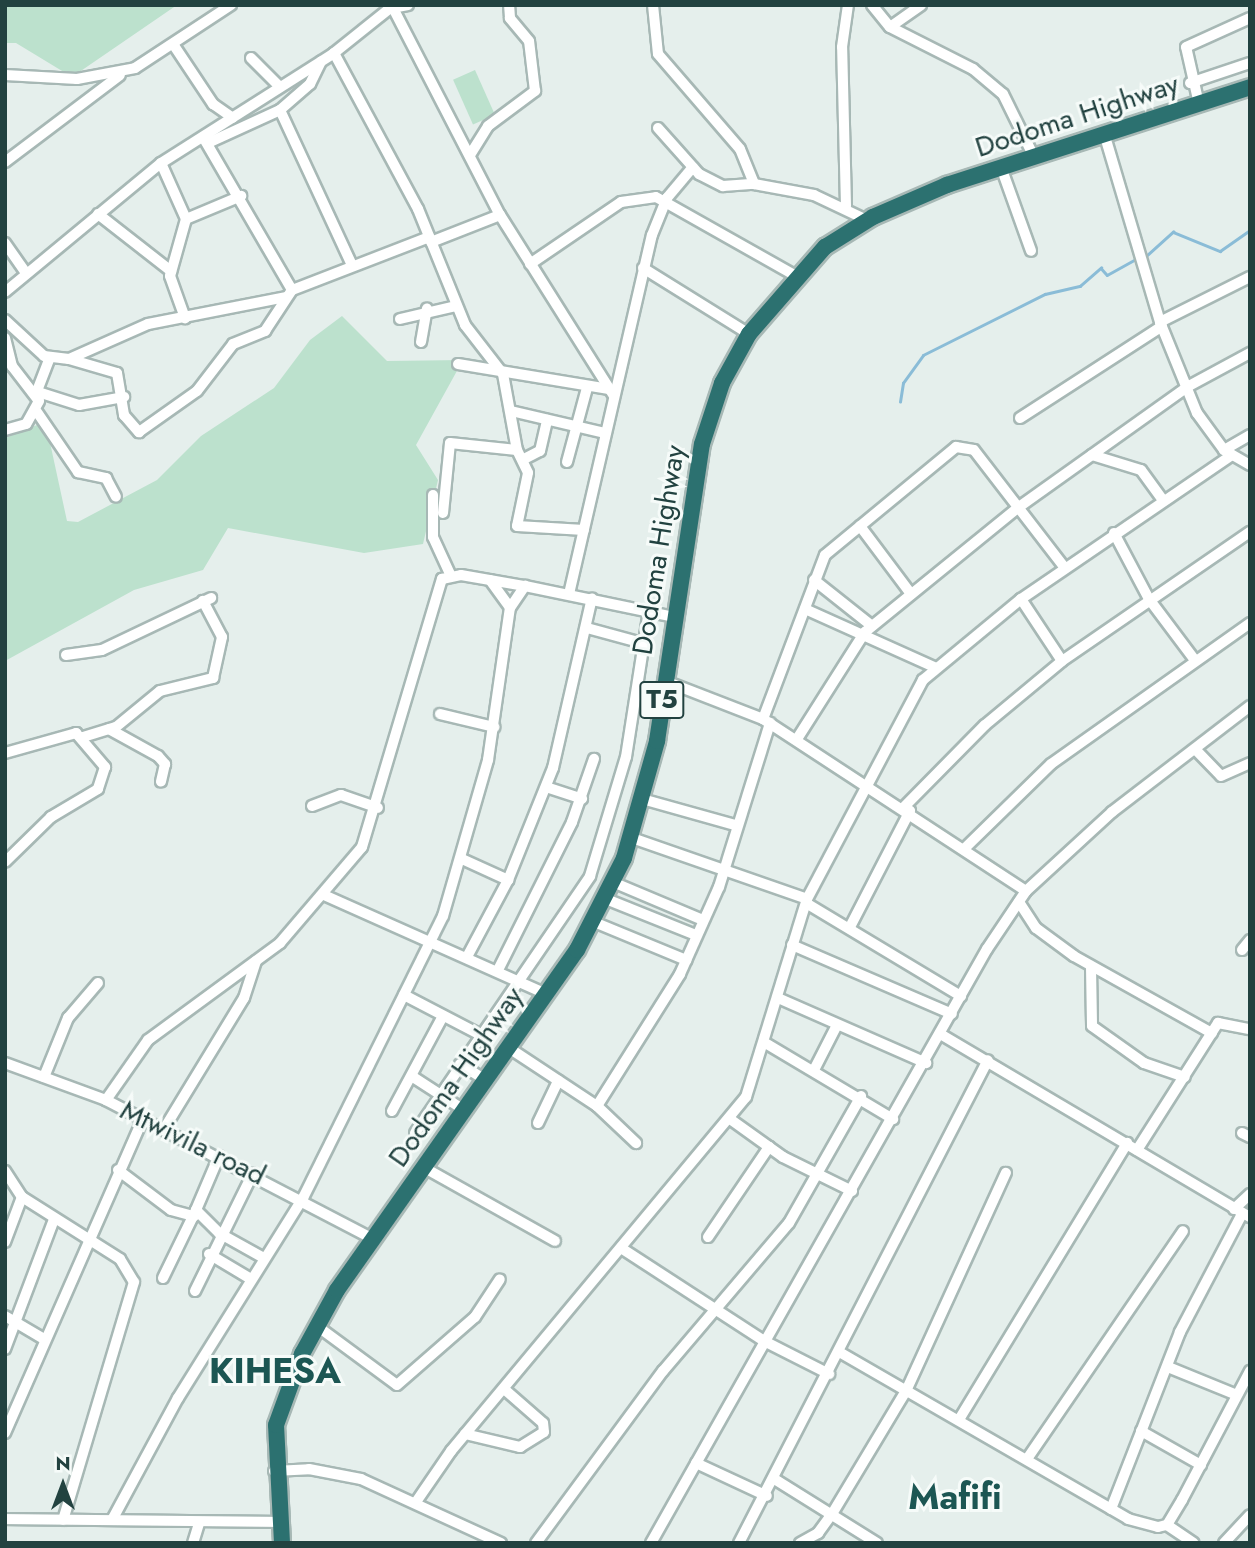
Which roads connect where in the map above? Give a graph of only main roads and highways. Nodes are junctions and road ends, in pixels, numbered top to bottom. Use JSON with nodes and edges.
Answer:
{"nodes":[{"id":1,"x":1250,"y":88,"type":"edge"},
{"id":2,"x":282,"y":1543,"type":"edge"}],
"edges":[{"from":1,"to":2,"type":"highway","name":"Dodoma Highway","number":"T5"}]}
